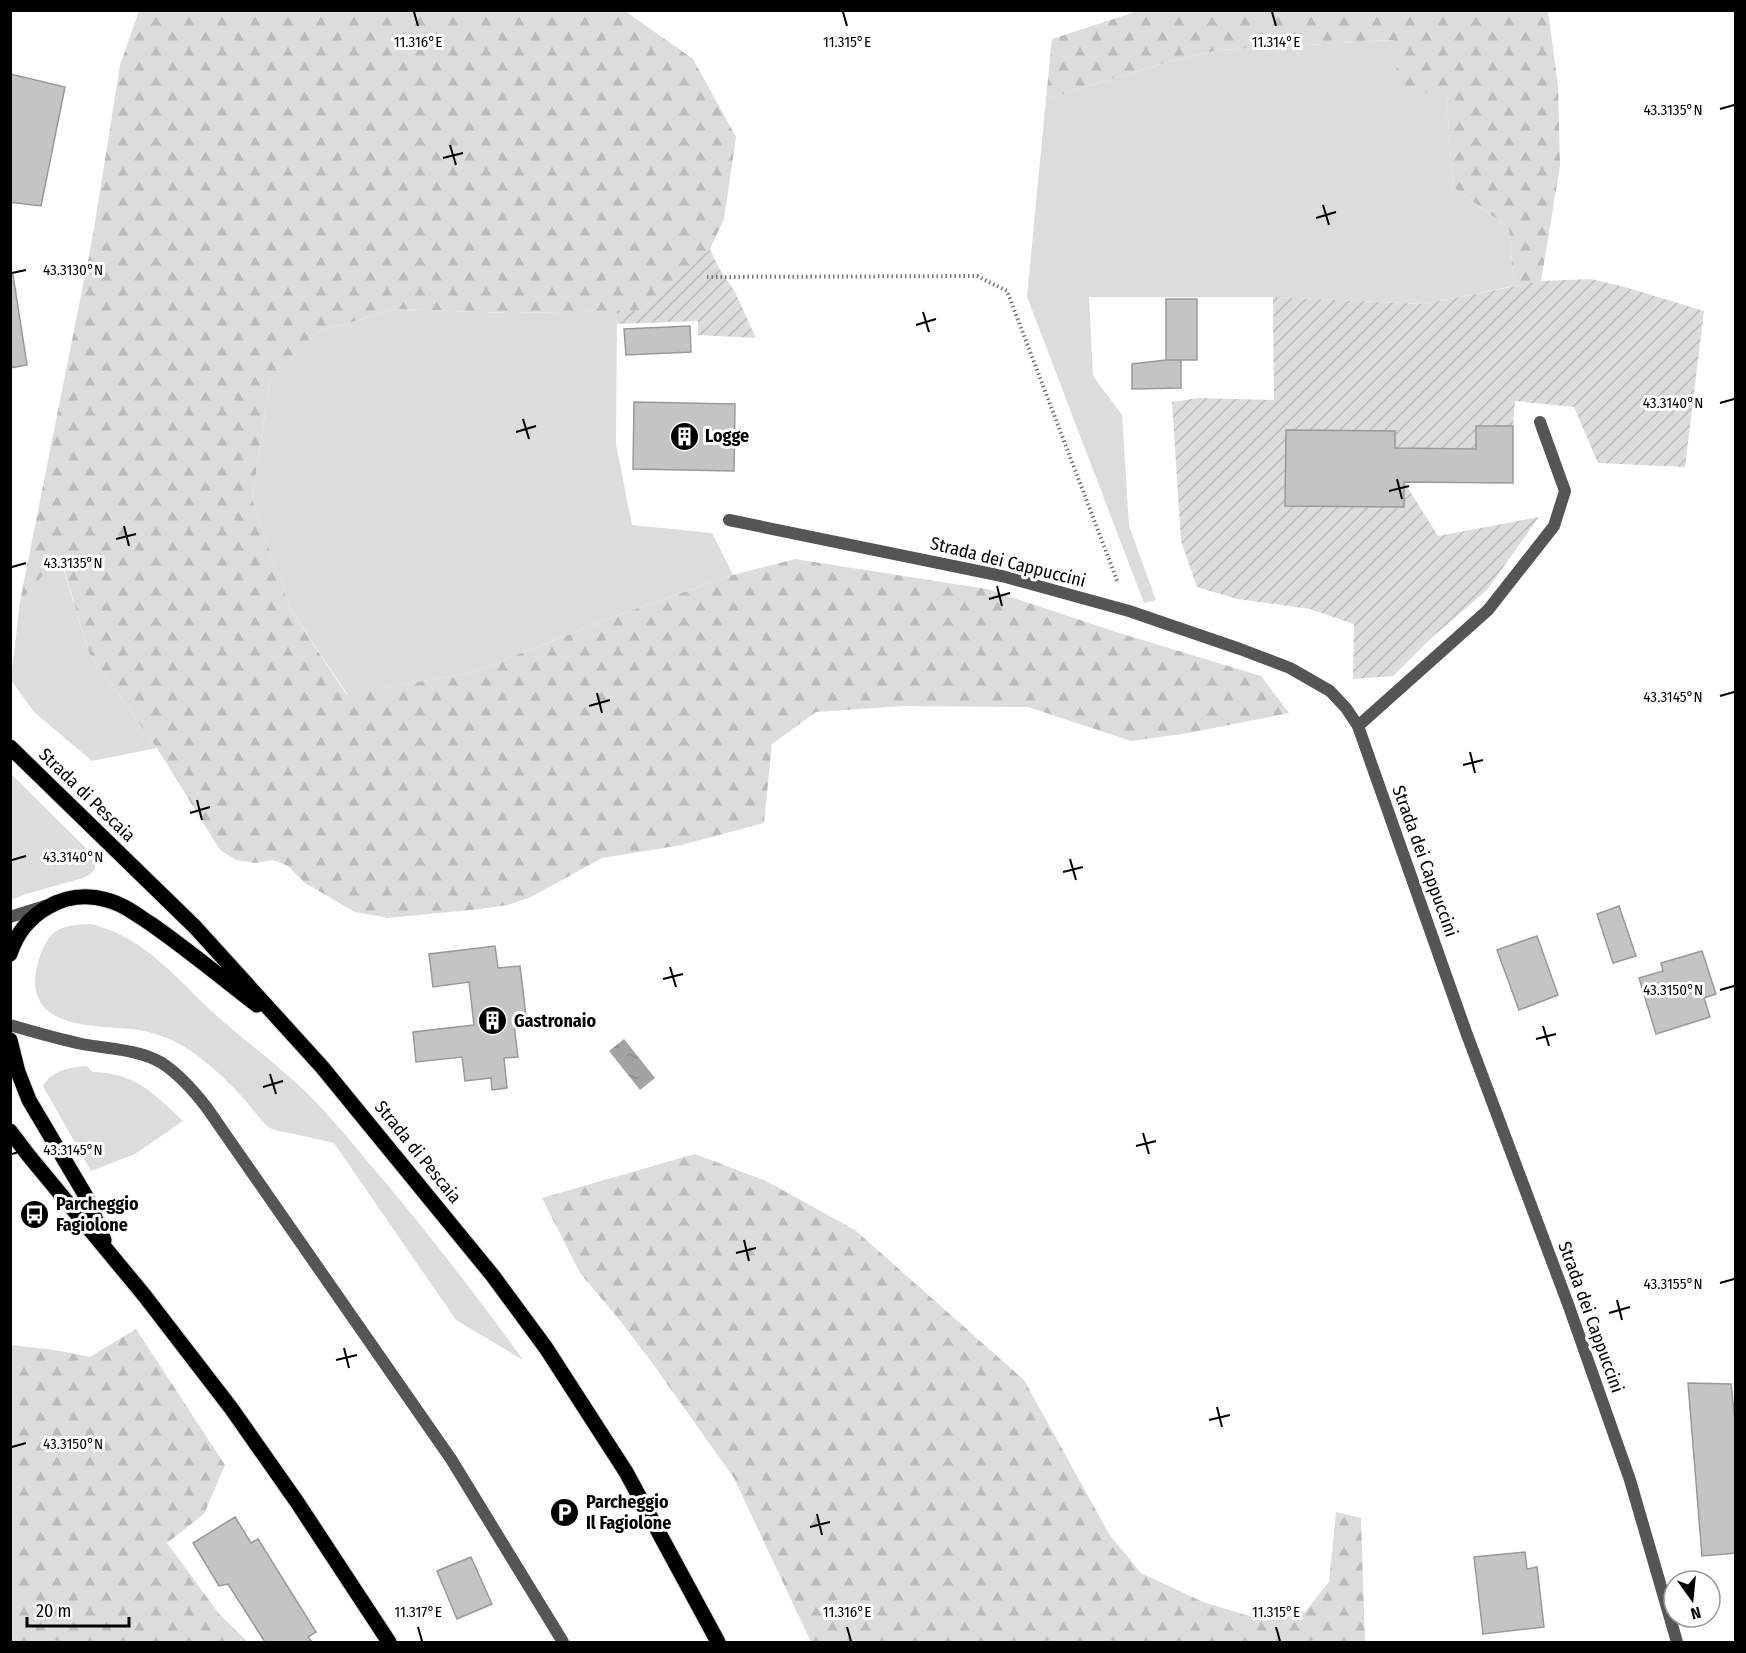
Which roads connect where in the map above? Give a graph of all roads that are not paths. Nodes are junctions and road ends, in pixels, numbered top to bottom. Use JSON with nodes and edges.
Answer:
{"nodes":[{"id":1,"x":1540,"y":422,"type":"dead end"},
{"id":2,"x":729,"y":520,"type":"dead end"},
{"id":3,"x":1358,"y":726,"type":"junction"},
{"id":4,"x":10,"y":747,"type":"edge"},
{"id":5,"x":49,"y":905,"type":"junction"},
{"id":6,"x":10,"y":917,"type":"edge"},
{"id":7,"x":10,"y":954,"type":"edge"},
{"id":8,"x":10,"y":1026,"type":"edge"},
{"id":9,"x":288,"y":1028,"type":"junction"},
{"id":10,"x":10,"y":1041,"type":"edge"},
{"id":11,"x":10,"y":1131,"type":"edge"},
{"id":12,"x":110,"y":1253,"type":"junction"},
{"id":13,"x":389,"y":1642,"type":"edge"},
{"id":14,"x":563,"y":1642,"type":"edge"},
{"id":15,"x":718,"y":1642,"type":"edge"},
{"id":16,"x":1677,"y":1642,"type":"edge"}],
"edges":[{"from":1,"to":3,"type":"street"},
{"from":2,"to":3,"type":"street","name":"Strada dei Cappuccini"},
{"from":3,"to":16,"type":"street","name":"Strada dei Cappuccini"},
{"from":4,"to":9,"type":"main road","name":"Strada di Pescaia"},
{"from":5,"to":6,"type":"street"},
{"from":5,"to":7,"type":"main road"},
{"from":5,"to":9,"type":"main road"},
{"from":8,"to":14,"type":"street"},
{"from":9,"to":15,"type":"main road","name":"Strada di Pescaia"},
{"from":10,"to":12,"type":"main road"},
{"from":11,"to":12,"type":"main road"},
{"from":12,"to":13,"type":"main road"}]}
